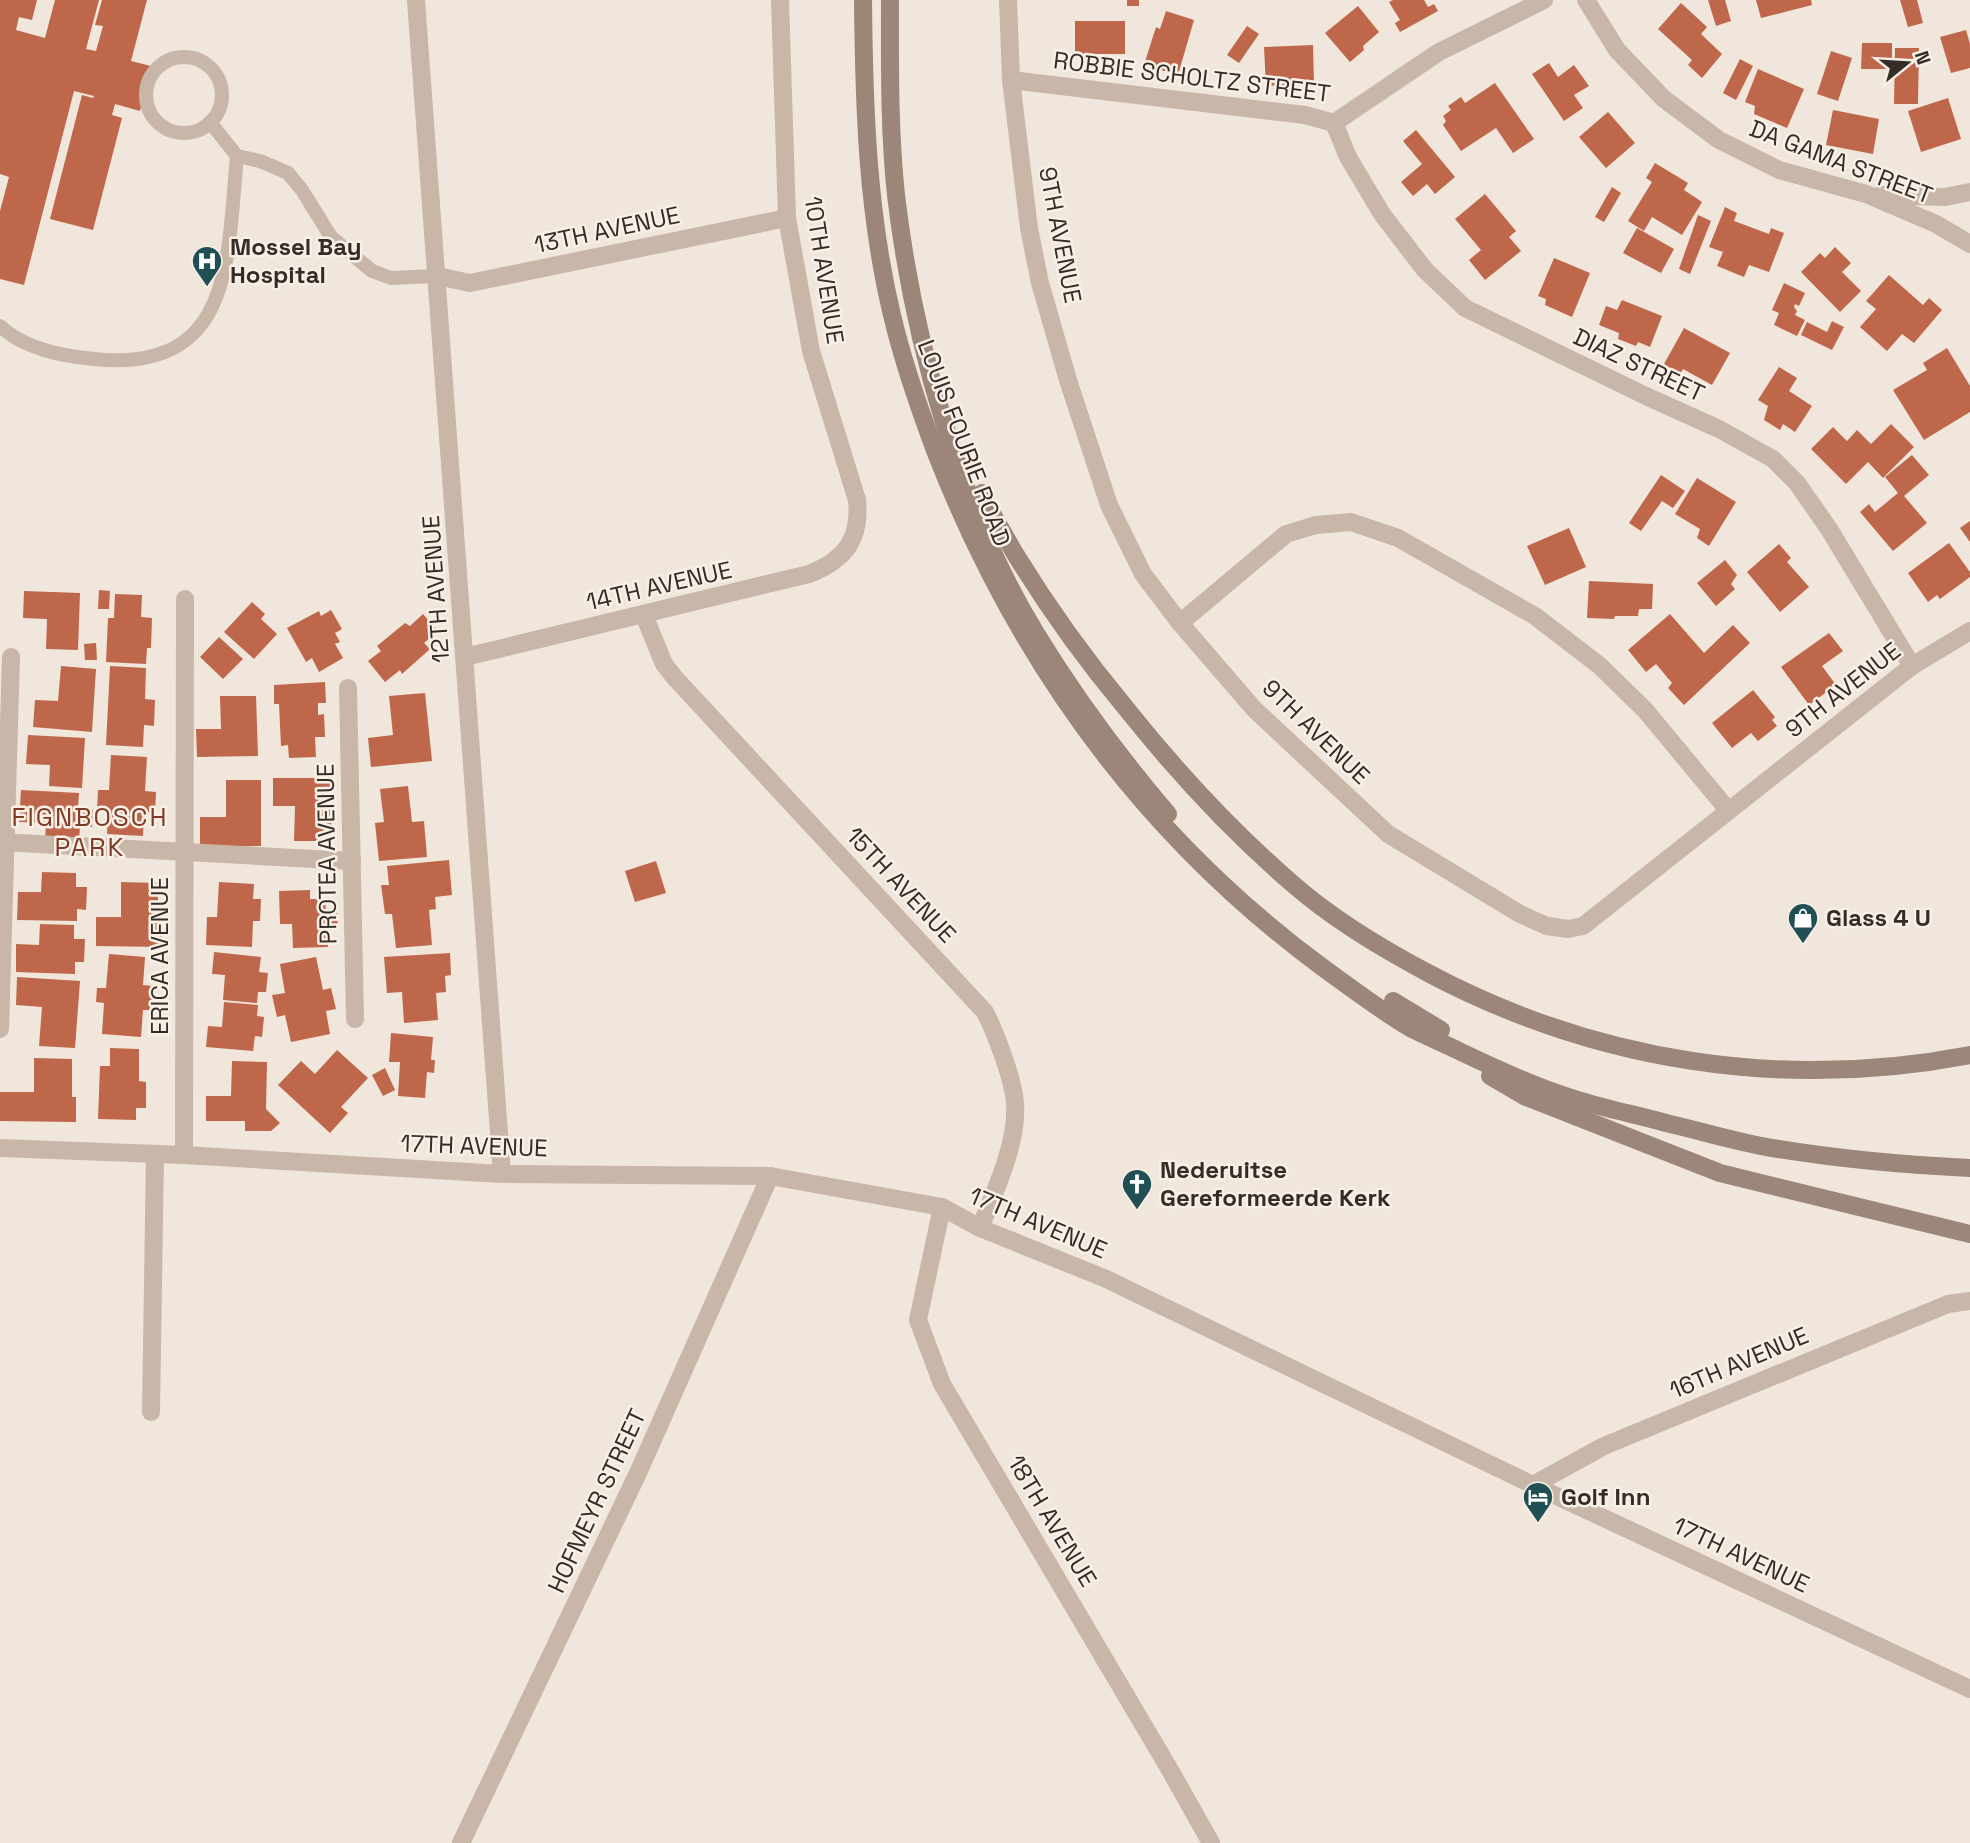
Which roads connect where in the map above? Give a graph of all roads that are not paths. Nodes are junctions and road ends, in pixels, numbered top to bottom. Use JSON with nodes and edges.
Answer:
{"nodes":[{"id":1,"x":416,"y":0,"type":"edge"},
{"id":2,"x":780,"y":0,"type":"edge"},
{"id":3,"x":863,"y":0,"type":"edge"},
{"id":4,"x":890,"y":0,"type":"edge"},
{"id":5,"x":1008,"y":0,"type":"edge"},
{"id":6,"x":1544,"y":0,"type":"edge"},
{"id":7,"x":1586,"y":0,"type":"edge"},
{"id":8,"x":1011,"y":79,"type":"junction"},
{"id":9,"x":210,"y":122,"type":"junction"},
{"id":10,"x":1334,"y":122,"type":"junction"},
{"id":11,"x":237,"y":156,"type":"junction"},
{"id":12,"x":1970,"y":192,"type":"edge"},
{"id":13,"x":1866,"y":194,"type":"junction"},
{"id":14,"x":786,"y":218,"type":"junction"},
{"id":15,"x":1970,"y":244,"type":"edge"},
{"id":16,"x":437,"y":276,"type":"junction"},
{"id":17,"x":914,"y":305,"type":"junction"},
{"id":18,"x":0,"y":326,"type":"edge"},
{"id":19,"x":852,"y":540,"type":"joint"},
{"id":20,"x":185,"y":599,"type":"dead end"},
{"id":21,"x":644,"y":615,"type":"junction"},
{"id":22,"x":1180,"y":624,"type":"junction"},
{"id":23,"x":1970,"y":631,"type":"edge"},
{"id":24,"x":11,"y":657,"type":"dead end"},
{"id":25,"x":465,"y":657,"type":"junction"},
{"id":26,"x":1912,"y":666,"type":"junction"},
{"id":27,"x":348,"y":688,"type":"dead end"},
{"id":28,"x":1728,"y":810,"type":"junction"},
{"id":29,"x":3,"y":843,"type":"edge"},
{"id":30,"x":185,"y":852,"type":"junction"},
{"id":31,"x":352,"y":862,"type":"junction"},
{"id":32,"x":355,"y":1019,"type":"dead end"},
{"id":33,"x":0,"y":1029,"type":"edge"},
{"id":34,"x":1412,"y":1029,"type":"junction"},
{"id":35,"x":1970,"y":1055,"type":"edge"},
{"id":36,"x":1643,"y":1117,"type":"junction"},
{"id":37,"x":0,"y":1149,"type":"edge"},
{"id":38,"x":155,"y":1154,"type":"junction"},
{"id":39,"x":184,"y":1155,"type":"junction"},
{"id":40,"x":1970,"y":1168,"type":"edge"},
{"id":41,"x":502,"y":1174,"type":"junction"},
{"id":42,"x":770,"y":1176,"type":"junction"},
{"id":43,"x":942,"y":1207,"type":"junction"},
{"id":44,"x":980,"y":1228,"type":"junction"},
{"id":45,"x":1970,"y":1234,"type":"edge"},
{"id":46,"x":1970,"y":1301,"type":"edge"},
{"id":47,"x":151,"y":1412,"type":"dead end"},
{"id":48,"x":1533,"y":1485,"type":"junction"},
{"id":49,"x":1970,"y":1689,"type":"edge"},
{"id":50,"x":461,"y":1843,"type":"edge"},
{"id":51,"x":1211,"y":1843,"type":"edge"}],
"edges":[{"from":1,"to":16,"type":"street","name":"12TH AVENUE"},
{"from":2,"to":14,"type":"street","name":"10TH AVENUE"},
{"from":3,"to":34,"type":"main road","name":"LOUIS FOURIE ROAD"},
{"from":4,"to":17,"type":"main road","name":"LOUIS FOURIE ROAD"},
{"from":5,"to":8,"type":"street","name":"9TH AVENUE"},
{"from":6,"to":10,"type":"street","name":"ROBBIE SCHOLTZ STREET"},
{"from":7,"to":13,"type":"street","name":"DA GAMA STREET"},
{"from":8,"to":10,"type":"street","name":"ROBBIE SCHOLTZ STREET"},
{"from":8,"to":22,"type":"street","name":"9TH AVENUE"},
{"from":9,"to":9,"type":"lane"},
{"from":9,"to":11,"type":"lane"},
{"from":10,"to":26,"type":"street","name":"DIAZ STREET"},
{"from":11,"to":16,"type":"lane"},
{"from":11,"to":18,"type":"lane"},
{"from":12,"to":13,"type":"street"},
{"from":13,"to":15,"type":"street","name":"DA GAMA STREET"},
{"from":14,"to":16,"type":"street","name":"13TH AVENUE"},
{"from":14,"to":19,"type":"street","name":"10TH AVENUE"},
{"from":16,"to":25,"type":"street","name":"12TH AVENUE"},
{"from":17,"to":35,"type":"main road"},
{"from":17,"to":36,"type":"main road","name":"LOUIS FOURIE ROAD"},
{"from":19,"to":21,"type":"street","name":"14TH AVENUE"},
{"from":20,"to":30,"type":"street","name":"ERICA AVENUE"},
{"from":21,"to":25,"type":"street","name":"14TH AVENUE"},
{"from":21,"to":44,"type":"street","name":"15TH AVENUE"},
{"from":22,"to":28,"type":"street"},
{"from":22,"to":28,"type":"street","name":"9TH AVENUE"},
{"from":23,"to":26,"type":"street","name":"9TH AVENUE"},
{"from":24,"to":29,"type":"street"},
{"from":25,"to":41,"type":"street","name":"12TH AVENUE"},
{"from":26,"to":28,"type":"street","name":"9TH AVENUE"},
{"from":27,"to":31,"type":"street","name":"PROTEA AVENUE"},
{"from":29,"to":30,"type":"street"},
{"from":29,"to":33,"type":"street"},
{"from":30,"to":31,"type":"street"},
{"from":30,"to":39,"type":"street","name":"ERICA AVENUE"},
{"from":31,"to":32,"type":"street","name":"PROTEA AVENUE"},
{"from":34,"to":36,"type":"main road","name":"LOUIS FOURIE ROAD"},
{"from":34,"to":45,"type":"main road"},
{"from":36,"to":40,"type":"main road","name":"LOUIS FOURIE ROAD"},
{"from":37,"to":38,"type":"street","name":"17TH AVENUE"},
{"from":38,"to":39,"type":"street","name":"17TH AVENUE"},
{"from":38,"to":47,"type":"street"},
{"from":39,"to":41,"type":"street","name":"17TH AVENUE"},
{"from":41,"to":42,"type":"street","name":"17TH AVENUE"},
{"from":42,"to":43,"type":"street","name":"17TH AVENUE"},
{"from":42,"to":50,"type":"street","name":"HOFMEYR STREET"},
{"from":43,"to":44,"type":"street","name":"17TH AVENUE"},
{"from":43,"to":51,"type":"street","name":"18TH AVENUE"},
{"from":44,"to":48,"type":"street","name":"17TH AVENUE"},
{"from":46,"to":48,"type":"street","name":"16TH AVENUE"},
{"from":48,"to":49,"type":"street","name":"17TH AVENUE"}]}
